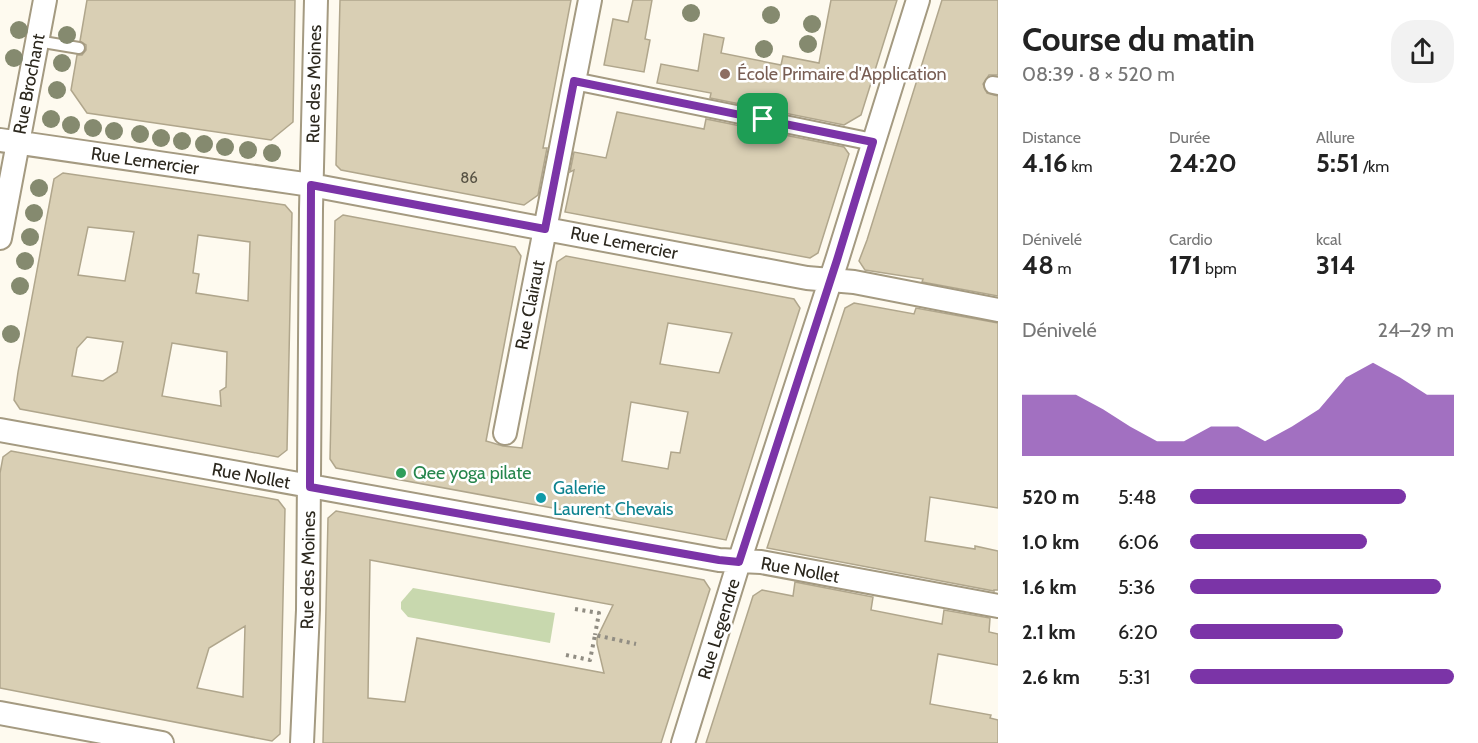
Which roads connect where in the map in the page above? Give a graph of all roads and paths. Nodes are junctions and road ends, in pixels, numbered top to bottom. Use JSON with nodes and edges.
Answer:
{"nodes":[{"id":1,"x":45,"y":0,"type":"edge"},
{"id":2,"x":316,"y":0,"type":"edge"},
{"id":3,"x":590,"y":0,"type":"edge"},
{"id":4,"x":918,"y":0,"type":"edge"},
{"id":5,"x":37,"y":41,"type":"junction"},
{"id":6,"x":78,"y":48,"type":"dead end"},
{"id":7,"x":574,"y":81,"type":"junction"},
{"id":8,"x":9,"y":141,"type":"edge"},
{"id":9,"x":873,"y":142,"type":"junction"},
{"id":10,"x":311,"y":185,"type":"junction"},
{"id":11,"x":545,"y":229,"type":"junction"},
{"id":12,"x":0,"y":238,"type":"edge"},
{"id":13,"x":830,"y":280,"type":"junction"},
{"id":14,"x":998,"y":310,"type":"edge"},
{"id":15,"x":0,"y":430,"type":"edge"},
{"id":16,"x":505,"y":433,"type":"dead end"},
{"id":17,"x":310,"y":487,"type":"junction"},
{"id":18,"x":739,"y":562,"type":"junction"},
{"id":19,"x":998,"y":606,"type":"edge"},
{"id":20,"x":575,"y":609,"type":"dead end"},
{"id":21,"x":595,"y":635,"type":"junction"},
{"id":22,"x":636,"y":644,"type":"dead end"},
{"id":23,"x":566,"y":655,"type":"dead end"},
{"id":24,"x":0,"y":713,"type":"edge"},
{"id":25,"x":162,"y":743,"type":"edge"},
{"id":26,"x":302,"y":743,"type":"edge"},
{"id":27,"x":683,"y":743,"type":"edge"}],
"edges":[{"from":1,"to":5,"type":"street","name":"Rue Brochant"},
{"from":2,"to":10,"type":"street","name":"Rue des Moines"},
{"from":3,"to":7,"type":"street","name":"Rue Clairaut"},
{"from":4,"to":9,"type":"street","name":"Rue Legendre"},
{"from":5,"to":6,"type":"lane"},
{"from":5,"to":8,"type":"street","name":"Rue Brochant"},
{"from":7,"to":9,"type":"street"},
{"from":7,"to":11,"type":"street","name":"Rue Clairaut"},
{"from":8,"to":10,"type":"street","name":"Rue Lemercier"},
{"from":8,"to":12,"type":"street","name":"Rue Brochant"},
{"from":9,"to":13,"type":"street","name":"Rue Legendre"},
{"from":10,"to":11,"type":"street","name":"Rue Lemercier"},
{"from":10,"to":17,"type":"street","name":"Rue des Moines"},
{"from":11,"to":13,"type":"street","name":"Rue Lemercier"},
{"from":11,"to":16,"type":"street","name":"Rue Clairaut"},
{"from":13,"to":14,"type":"street","name":"Rue Lemercier"},
{"from":13,"to":18,"type":"street","name":"Rue Legendre"},
{"from":15,"to":17,"type":"street","name":"Rue Nollet"},
{"from":17,"to":18,"type":"street","name":"Rue Nollet"},
{"from":17,"to":26,"type":"street","name":"Rue des Moines"},
{"from":18,"to":19,"type":"street","name":"Rue Nollet"},
{"from":18,"to":27,"type":"street","name":"Rue Legendre"},
{"from":20,"to":21,"type":"path"},
{"from":21,"to":22,"type":"path"},
{"from":21,"to":23,"type":"path"},
{"from":24,"to":25,"type":"street"}]}
